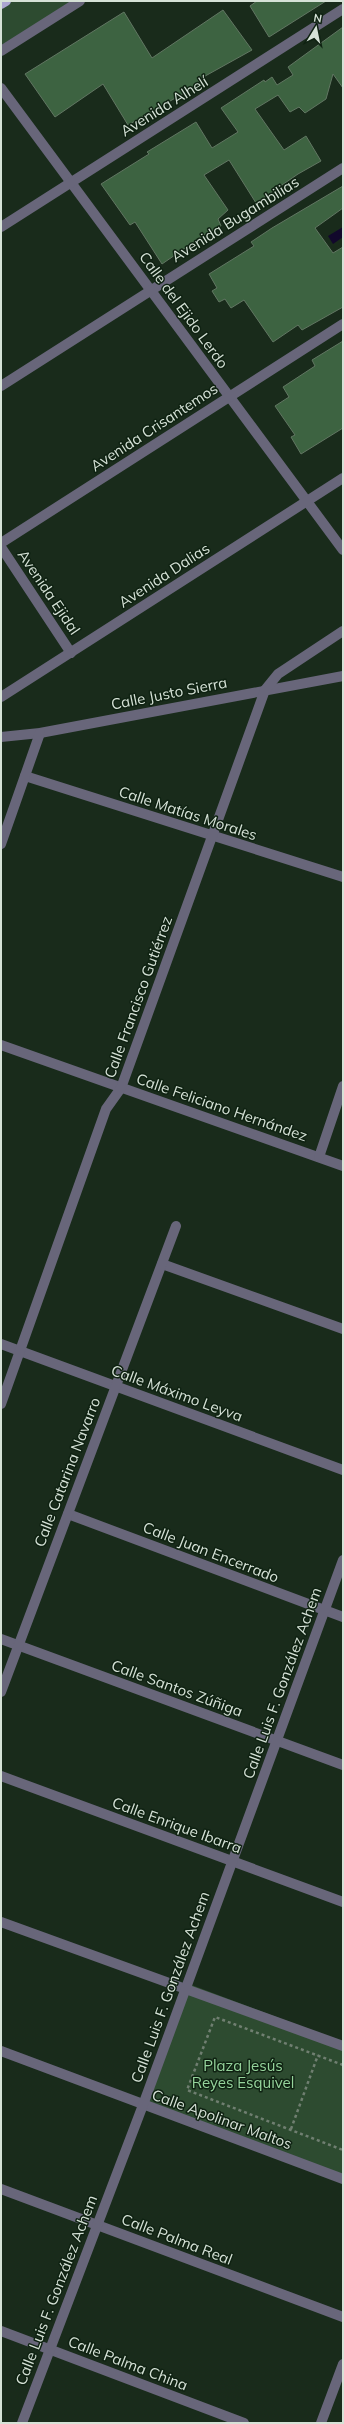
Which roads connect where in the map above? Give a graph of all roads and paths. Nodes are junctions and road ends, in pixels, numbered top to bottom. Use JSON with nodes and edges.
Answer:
{"nodes":[{"id":1,"x":6,"y":1,"type":"edge"},
{"id":2,"x":80,"y":1,"type":"edge"},
{"id":3,"x":1,"y":4,"type":"edge"},
{"id":4,"x":343,"y":9,"type":"edge"},
{"id":5,"x":1,"y":51,"type":"edge"},
{"id":6,"x":1,"y":88,"type":"edge"},
{"id":7,"x":343,"y":168,"type":"edge"},
{"id":8,"x":71,"y":183,"type":"junction"},
{"id":9,"x":1,"y":227,"type":"edge"},
{"id":10,"x":151,"y":291,"type":"junction"},
{"id":11,"x":343,"y":324,"type":"edge"},
{"id":12,"x":1,"y":386,"type":"edge"},
{"id":13,"x":229,"y":396,"type":"junction"},
{"id":14,"x":343,"y":478,"type":"edge"},
{"id":15,"x":306,"y":500,"type":"junction"},
{"id":16,"x":1,"y":543,"type":"edge"},
{"id":17,"x":1,"y":547,"type":"edge"},
{"id":18,"x":343,"y":550,"type":"edge"},
{"id":19,"x":343,"y":631,"type":"edge"},
{"id":20,"x":71,"y":653,"type":"junction"},
{"id":21,"x":343,"y":676,"type":"edge"},
{"id":22,"x":265,"y":690,"type":"junction"},
{"id":23,"x":1,"y":697,"type":"edge"},
{"id":24,"x":40,"y":733,"type":"junction"},
{"id":25,"x":1,"y":737,"type":"edge"},
{"id":26,"x":25,"y":776,"type":"junction"},
{"id":27,"x":212,"y":837,"type":"junction"},
{"id":28,"x":1,"y":844,"type":"edge"},
{"id":29,"x":343,"y":877,"type":"edge"},
{"id":30,"x":1,"y":1046,"type":"edge"},
{"id":31,"x":343,"y":1086,"type":"edge"},
{"id":32,"x":122,"y":1088,"type":"junction"},
{"id":33,"x":320,"y":1157,"type":"junction"},
{"id":34,"x":343,"y":1166,"type":"edge"},
{"id":35,"x":176,"y":1226,"type":"dead end"},
{"id":36,"x":162,"y":1264,"type":"junction"},
{"id":37,"x":343,"y":1329,"type":"edge"},
{"id":38,"x":1,"y":1344,"type":"edge"},
{"id":39,"x":20,"y":1351,"type":"junction"},
{"id":40,"x":116,"y":1386,"type":"junction"},
{"id":41,"x":1,"y":1404,"type":"edge"},
{"id":42,"x":343,"y":1470,"type":"edge"},
{"id":43,"x":68,"y":1514,"type":"junction"},
{"id":44,"x":343,"y":1560,"type":"edge"},
{"id":45,"x":324,"y":1610,"type":"junction"},
{"id":46,"x":343,"y":1617,"type":"edge"},
{"id":47,"x":1,"y":1640,"type":"edge"},
{"id":48,"x":18,"y":1646,"type":"junction"},
{"id":49,"x":1,"y":1692,"type":"edge"},
{"id":50,"x":276,"y":1741,"type":"junction"},
{"id":51,"x":343,"y":1765,"type":"edge"},
{"id":52,"x":1,"y":1776,"type":"edge"},
{"id":53,"x":233,"y":1861,"type":"junction"},
{"id":54,"x":343,"y":1902,"type":"edge"},
{"id":55,"x":1,"y":1922,"type":"edge"},
{"id":56,"x":185,"y":1989,"type":"junction"},
{"id":57,"x":343,"y":2046,"type":"edge"},
{"id":58,"x":1,"y":2051,"type":"edge"},
{"id":59,"x":318,"y":2055,"type":"junction"},
{"id":60,"x":343,"y":2064,"type":"edge"},
{"id":61,"x":143,"y":2105,"type":"junction"},
{"id":62,"x":291,"y":2130,"type":"junction"},
{"id":63,"x":343,"y":2150,"type":"edge"},
{"id":64,"x":343,"y":2179,"type":"edge"},
{"id":65,"x":1,"y":2189,"type":"edge"},
{"id":66,"x":96,"y":2225,"type":"junction"},
{"id":67,"x":343,"y":2317,"type":"edge"},
{"id":68,"x":1,"y":2332,"type":"edge"},
{"id":69,"x":49,"y":2350,"type":"junction"},
{"id":70,"x":343,"y":2364,"type":"edge"},
{"id":71,"x":22,"y":2423,"type":"edge"},
{"id":72,"x":244,"y":2423,"type":"edge"},
{"id":73,"x":321,"y":2423,"type":"edge"}],
"edges":[{"from":1,"to":3,"type":"main road"},
{"from":2,"to":5,"type":"street"},
{"from":4,"to":8,"type":"street","name":"Avenida Alhelí"},
{"from":6,"to":8,"type":"street","name":"Calle del Ejido Lerdo"},
{"from":7,"to":10,"type":"street","name":"Avenida Bugambilias"},
{"from":8,"to":9,"type":"street","name":"Avenida Alhelí"},
{"from":8,"to":10,"type":"street","name":"Calle del Ejido Lerdo"},
{"from":10,"to":12,"type":"street","name":"Avenida Bugambilias"},
{"from":10,"to":13,"type":"street","name":"Calle del Ejido Lerdo"},
{"from":11,"to":13,"type":"street","name":"Avenida Crisantemos"},
{"from":13,"to":15,"type":"street","name":"Calle del Ejido Lerdo"},
{"from":13,"to":16,"type":"street","name":"Avenida Crisantemos"},
{"from":14,"to":15,"type":"street","name":"Avenida Dalias"},
{"from":15,"to":18,"type":"street","name":"Calle del Ejido Lerdo"},
{"from":15,"to":20,"type":"street","name":"Avenida Dalias"},
{"from":17,"to":20,"type":"street","name":"Avenida Ejidal"},
{"from":19,"to":22,"type":"street","name":"Calle Francisco Gutiérrez"},
{"from":20,"to":23,"type":"street","name":"Avenida Dalias"},
{"from":21,"to":22,"type":"street","name":"Calle Justo Sierra"},
{"from":22,"to":24,"type":"street","name":"Calle Justo Sierra"},
{"from":22,"to":27,"type":"street","name":"Calle Francisco Gutiérrez"},
{"from":24,"to":25,"type":"street","name":"Calle Justo Sierra"},
{"from":24,"to":26,"type":"street"},
{"from":26,"to":27,"type":"street","name":"Calle Matías Morales"},
{"from":26,"to":28,"type":"street"},
{"from":27,"to":29,"type":"street","name":"Calle Matías Morales"},
{"from":27,"to":32,"type":"street","name":"Calle Francisco Gutiérrez"},
{"from":30,"to":32,"type":"street","name":"Calle Feliciano Hernández"},
{"from":31,"to":33,"type":"street"},
{"from":32,"to":33,"type":"street","name":"Calle Feliciano Hernández"},
{"from":32,"to":39,"type":"street","name":"Calle Francisco Gutiérrez"},
{"from":33,"to":34,"type":"street","name":"Calle Feliciano Hernández"},
{"from":35,"to":36,"type":"street","name":"Calle Catarina Navarro"},
{"from":36,"to":37,"type":"street"},
{"from":36,"to":40,"type":"street","name":"Calle Catarina Navarro"},
{"from":38,"to":39,"type":"street","name":"Calle Máximo Leyva"},
{"from":39,"to":40,"type":"street","name":"Calle Máximo Leyva"},
{"from":39,"to":41,"type":"street","name":"Calle Francisco Gutiérrez"},
{"from":40,"to":42,"type":"street","name":"Calle Máximo Leyva"},
{"from":40,"to":43,"type":"street","name":"Calle Catarina Navarro"},
{"from":43,"to":45,"type":"street","name":"Calle Juan Encerrado"},
{"from":43,"to":48,"type":"street","name":"Calle Catarina Navarro"},
{"from":44,"to":45,"type":"street","name":"Calle Luis F. González Achem"},
{"from":45,"to":46,"type":"street","name":"Calle Juan Encerrado"},
{"from":45,"to":50,"type":"street","name":"Calle Luis F. González Achem"},
{"from":47,"to":48,"type":"street","name":"Calle Santos Zúñiga"},
{"from":48,"to":49,"type":"street","name":"Calle Catarina Navarro"},
{"from":48,"to":50,"type":"street","name":"Calle Santos Zúñiga"},
{"from":50,"to":51,"type":"street","name":"Calle Santos Zúñiga"},
{"from":50,"to":53,"type":"street","name":"Calle Luis F. González Achem"},
{"from":52,"to":53,"type":"street","name":"Calle Enrique Ibarra"},
{"from":53,"to":54,"type":"street","name":"Calle Enrique Ibarra"},
{"from":53,"to":56,"type":"street","name":"Calle Luis F. González Achem"},
{"from":55,"to":56,"type":"street"},
{"from":56,"to":57,"type":"street"},
{"from":56,"to":61,"type":"street","name":"Calle Luis F. González Achem"},
{"from":58,"to":61,"type":"street","name":"Calle Apolinar Maltos"},
{"from":59,"to":60,"type":"path"},
{"from":59,"to":62,"type":"path"},
{"from":59,"to":62,"type":"path"},
{"from":61,"to":64,"type":"street","name":"Calle Apolinar Maltos"},
{"from":61,"to":66,"type":"street","name":"Calle Luis F. González Achem"},
{"from":62,"to":63,"type":"path"},
{"from":65,"to":66,"type":"street","name":"Calle Palma Real"},
{"from":66,"to":67,"type":"street","name":"Calle Palma Real"},
{"from":66,"to":69,"type":"street","name":"Calle Luis F. González Achem"},
{"from":68,"to":69,"type":"street","name":"Calle Palma China"},
{"from":69,"to":71,"type":"street","name":"Calle Luis F. González Achem"},
{"from":69,"to":72,"type":"street","name":"Calle Palma China"},
{"from":70,"to":73,"type":"street"}]}
